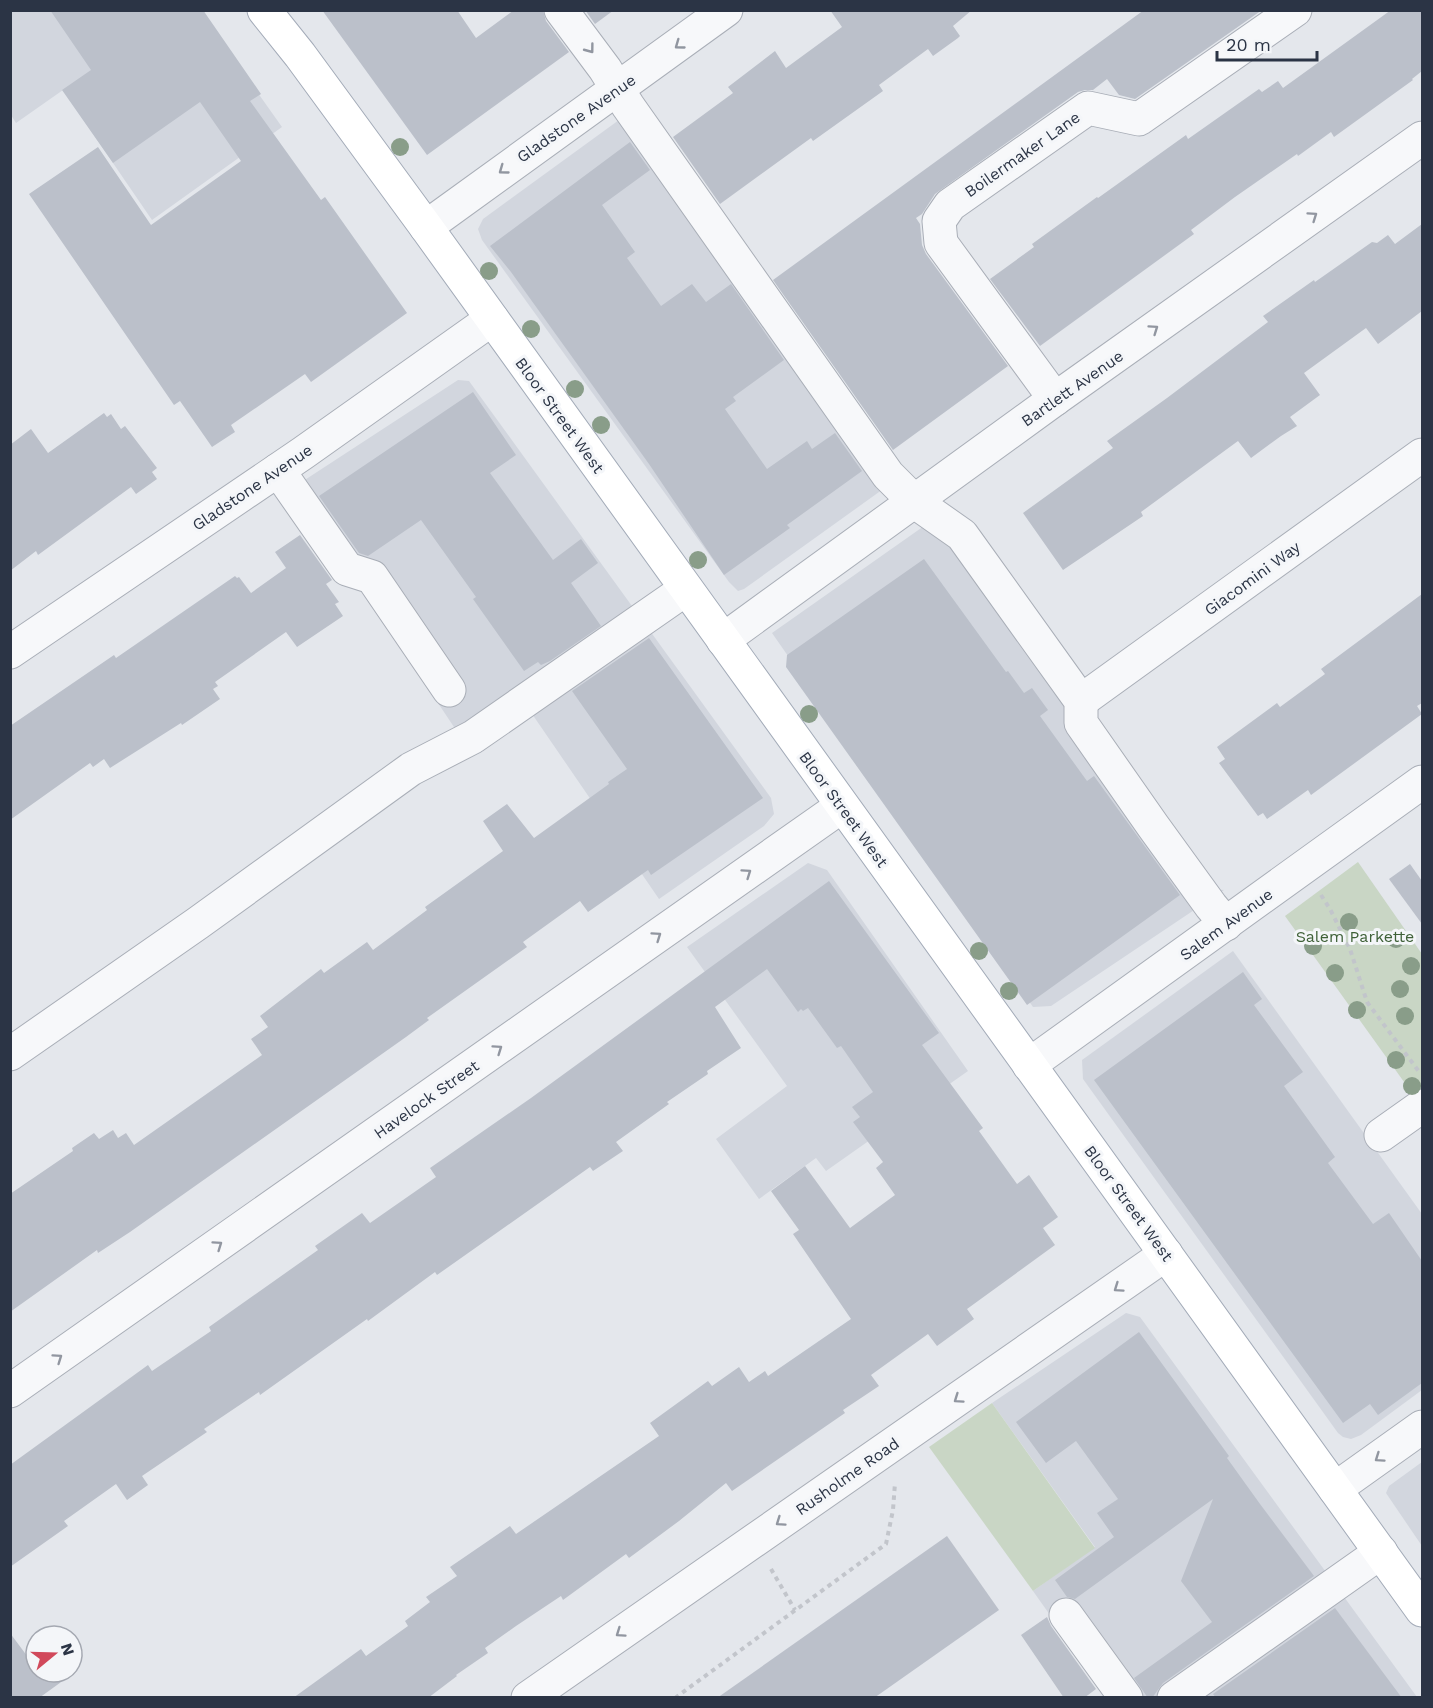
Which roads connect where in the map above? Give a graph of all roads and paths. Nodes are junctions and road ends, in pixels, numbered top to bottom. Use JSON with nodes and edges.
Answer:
{"nodes":[{"id":1,"x":264,"y":10,"type":"edge"},
{"id":2,"x":561,"y":10,"type":"edge"},
{"id":3,"x":726,"y":10,"type":"edge"},
{"id":4,"x":1295,"y":10,"type":"edge"},
{"id":5,"x":617,"y":88,"type":"junction"},
{"id":6,"x":1422,"y":138,"type":"edge"},
{"id":7,"x":426,"y":227,"type":"junction"},
{"id":8,"x":492,"y":319,"type":"junction"},
{"id":9,"x":1055,"y":399,"type":"junction"},
{"id":10,"x":1422,"y":455,"type":"edge"},
{"id":11,"x":278,"y":470,"type":"junction"},
{"id":12,"x":915,"y":502,"type":"junction"},
{"id":13,"x":686,"y":590,"type":"junction"},
{"id":14,"x":723,"y":640,"type":"junction"},
{"id":15,"x":10,"y":651,"type":"edge"},
{"id":16,"x":449,"y":690,"type":"dead end"},
{"id":17,"x":1081,"y":701,"type":"junction"},
{"id":18,"x":1422,"y":782,"type":"edge"},
{"id":19,"x":842,"y":806,"type":"junction"},
{"id":20,"x":1316,"y":887,"type":"dead end"},
{"id":21,"x":1226,"y":924,"type":"junction"},
{"id":22,"x":10,"y":1054,"type":"edge"},
{"id":23,"x":1029,"y":1065,"type":"junction"},
{"id":24,"x":1422,"y":1077,"type":"edge"},
{"id":25,"x":1422,"y":1106,"type":"edge"},
{"id":26,"x":1381,"y":1135,"type":"dead end"},
{"id":27,"x":1166,"y":1254,"type":"junction"},
{"id":28,"x":14,"y":1381,"type":"edge"},
{"id":29,"x":1422,"y":1427,"type":"edge"},
{"id":30,"x":896,"y":1476,"type":"dead end"},
{"id":31,"x":1335,"y":1489,"type":"junction"},
{"id":32,"x":1381,"y":1552,"type":"junction"},
{"id":33,"x":769,"y":1567,"type":"dead end"},
{"id":34,"x":795,"y":1610,"type":"junction"},
{"id":35,"x":1422,"y":1610,"type":"edge"},
{"id":36,"x":1066,"y":1615,"type":"dead end"},
{"id":37,"x":1192,"y":1692,"type":"edge"},
{"id":38,"x":528,"y":1698,"type":"edge"},
{"id":39,"x":675,"y":1698,"type":"edge"},
{"id":40,"x":1126,"y":1698,"type":"edge"}],
"edges":[{"from":1,"to":7,"type":"main road","name":"Bloor Street West"},
{"from":2,"to":5,"type":"street","one_way":true},
{"from":3,"to":5,"type":"street","name":"Gladstone Avenue","one_way":true},
{"from":4,"to":9,"type":"street","name":"Boilermaker Lane"},
{"from":5,"to":7,"type":"street","name":"Gladstone Avenue","one_way":true},
{"from":5,"to":12,"type":"street"},
{"from":9,"to":6,"type":"street","name":"Bartlett Avenue","one_way":true},
{"from":7,"to":8,"type":"main road","name":"Bloor Street West"},
{"from":8,"to":11,"type":"street","name":"Gladstone Avenue"},
{"from":8,"to":13,"type":"main road","name":"Bloor Street West"},
{"from":9,"to":12,"type":"street","name":"Bartlett Avenue"},
{"from":10,"to":17,"type":"street","name":"Giacomini Way"},
{"from":11,"to":15,"type":"street","name":"Gladstone Avenue"},
{"from":11,"to":16,"type":"street"},
{"from":12,"to":14,"type":"street","name":"Bartlett Avenue"},
{"from":12,"to":17,"type":"street"},
{"from":13,"to":14,"type":"main road","name":"Bloor Street West"},
{"from":13,"to":22,"type":"street"},
{"from":14,"to":19,"type":"main road","name":"Bloor Street West"},
{"from":17,"to":21,"type":"street"},
{"from":18,"to":21,"type":"street","name":"Salem Avenue"},
{"from":19,"to":23,"type":"main road","name":"Bloor Street West"},
{"from":28,"to":19,"type":"street","name":"Havelock Street","one_way":true},
{"from":20,"to":24,"type":"path"},
{"from":21,"to":23,"type":"street","name":"Salem Avenue"},
{"from":23,"to":27,"type":"main road","name":"Bloor Street West"},
{"from":25,"to":26,"type":"street"},
{"from":27,"to":31,"type":"main road","name":"Bloor Street West"},
{"from":27,"to":38,"type":"street","name":"Rusholme Road","one_way":true},
{"from":29,"to":31,"type":"street","one_way":true},
{"from":30,"to":34,"type":"path"},
{"from":31,"to":32,"type":"main road","name":"Bloor Street West"},
{"from":32,"to":35,"type":"main road","name":"Bloor Street West"},
{"from":32,"to":37,"type":"street"},
{"from":33,"to":34,"type":"path"},
{"from":34,"to":39,"type":"path"},
{"from":36,"to":40,"type":"street"}]}
